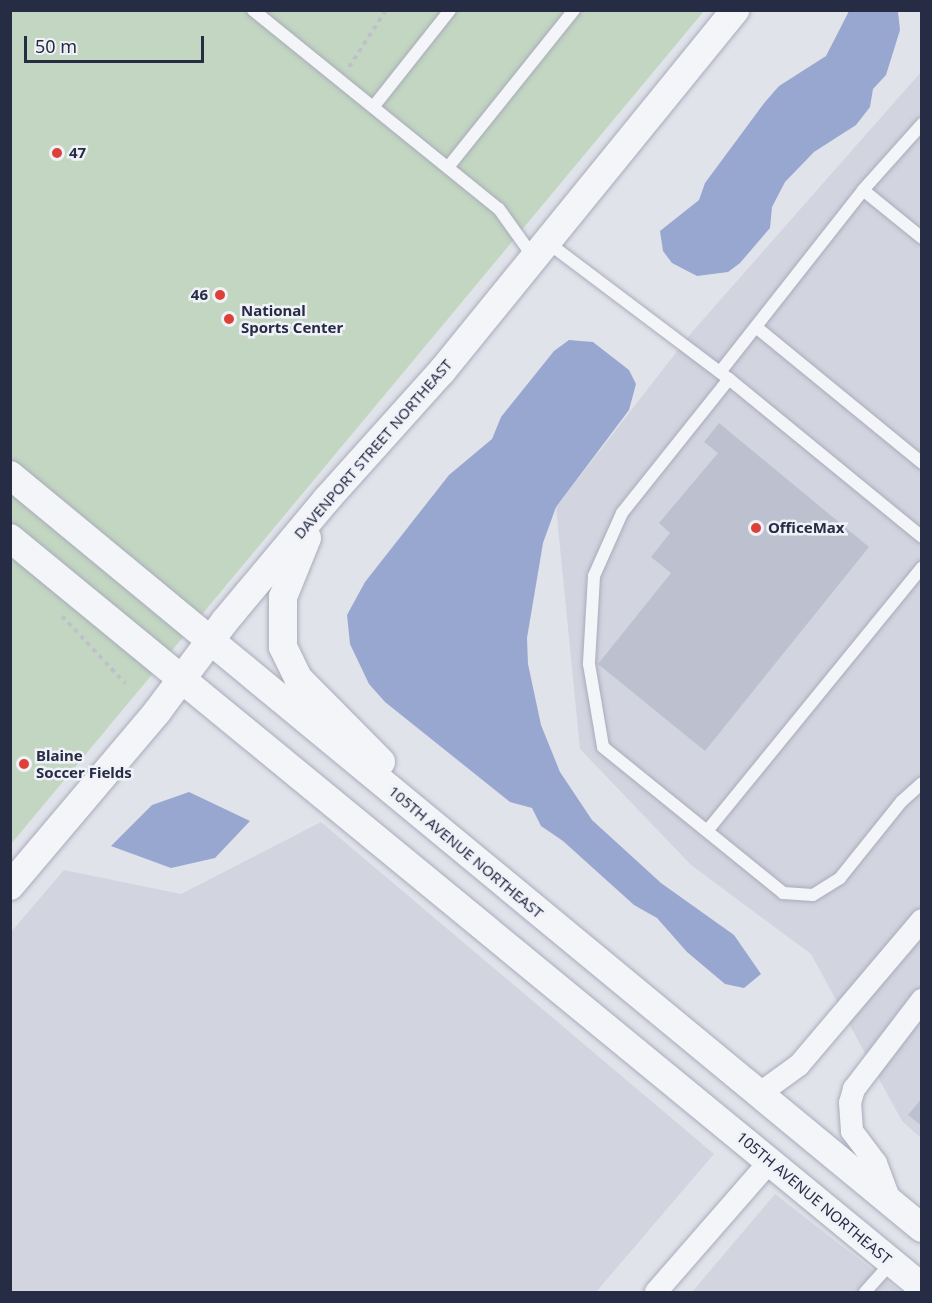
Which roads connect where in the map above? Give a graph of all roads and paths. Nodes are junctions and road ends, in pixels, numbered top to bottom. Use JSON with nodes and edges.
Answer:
{"nodes":[{"id":1,"x":253,"y":10,"type":"edge"},
{"id":2,"x":387,"y":10,"type":"edge"},
{"id":3,"x":450,"y":10,"type":"edge"},
{"id":4,"x":574,"y":10,"type":"edge"},
{"id":5,"x":735,"y":10,"type":"edge"},
{"id":6,"x":339,"y":79,"type":"junction"},
{"id":7,"x":374,"y":106,"type":"junction"},
{"id":8,"x":921,"y":124,"type":"edge"},
{"id":9,"x":449,"y":166,"type":"junction"},
{"id":10,"x":863,"y":190,"type":"junction"},
{"id":11,"x":921,"y":238,"type":"edge"},
{"id":12,"x":540,"y":250,"type":"junction"},
{"id":13,"x":756,"y":327,"type":"junction"},
{"id":14,"x":724,"y":376,"type":"junction"},
{"id":15,"x":921,"y":463,"type":"edge"},
{"id":16,"x":10,"y":475,"type":"edge"},
{"id":17,"x":327,"y":499,"type":"junction"},
{"id":18,"x":921,"y":537,"type":"edge"},
{"id":19,"x":10,"y":538,"type":"edge"},
{"id":20,"x":921,"y":567,"type":"edge"},
{"id":21,"x":56,"y":609,"type":"dead end"},
{"id":22,"x":210,"y":640,"type":"junction"},
{"id":23,"x":180,"y":680,"type":"junction"},
{"id":24,"x":125,"y":683,"type":"dead end"},
{"id":25,"x":921,"y":783,"type":"edge"},
{"id":26,"x":707,"y":831,"type":"junction"},
{"id":27,"x":485,"y":868,"type":"junction"},
{"id":28,"x":10,"y":886,"type":"edge"},
{"id":29,"x":921,"y":920,"type":"edge"},
{"id":30,"x":921,"y":1000,"type":"edge"},
{"id":31,"x":759,"y":1094,"type":"junction"},
{"id":32,"x":771,"y":1160,"type":"junction"},
{"id":33,"x":891,"y":1203,"type":"junction"},
{"id":34,"x":921,"y":1228,"type":"edge"},
{"id":35,"x":891,"y":1263,"type":"junction"},
{"id":36,"x":921,"y":1287,"type":"edge"},
{"id":37,"x":656,"y":1293,"type":"edge"},
{"id":38,"x":865,"y":1293,"type":"edge"}],
"edges":[{"from":1,"to":6,"type":"lane"},
{"from":2,"to":6,"type":"path"},
{"from":3,"to":7,"type":"lane"},
{"from":4,"to":9,"type":"lane"},
{"from":5,"to":12,"type":"street","name":"DAVENPORT STREET NORTHEAST"},
{"from":6,"to":7,"type":"lane"},
{"from":7,"to":9,"type":"lane"},
{"from":8,"to":10,"type":"lane"},
{"from":9,"to":12,"type":"lane"},
{"from":10,"to":11,"type":"lane"},
{"from":10,"to":13,"type":"lane"},
{"from":12,"to":14,"type":"lane"},
{"from":12,"to":17,"type":"street","name":"DAVENPORT STREET NORTHEAST"},
{"from":13,"to":14,"type":"lane"},
{"from":13,"to":15,"type":"lane"},
{"from":14,"to":18,"type":"lane"},
{"from":14,"to":26,"type":"lane"},
{"from":16,"to":22,"type":"street","name":"105TH AVENUE NORTHEAST"},
{"from":17,"to":22,"type":"street","name":"DAVENPORT STREET NORTHEAST"},
{"from":17,"to":27,"type":"street"},
{"from":19,"to":23,"type":"street","name":"105TH AVENUE NORTHEAST"},
{"from":20,"to":26,"type":"lane"},
{"from":21,"to":24,"type":"path"},
{"from":22,"to":23,"type":"street","name":"DAVENPORT STREET NORTHEAST"},
{"from":22,"to":27,"type":"street","name":"105TH AVENUE NORTHEAST"},
{"from":23,"to":28,"type":"street","name":"DAVENPORT STREET NORTHEAST"},
{"from":23,"to":32,"type":"street","name":"105TH AVENUE NORTHEAST"},
{"from":25,"to":26,"type":"lane"},
{"from":27,"to":31,"type":"street","name":"105TH AVENUE NORTHEAST"},
{"from":29,"to":31,"type":"street"},
{"from":30,"to":33,"type":"street"},
{"from":31,"to":33,"type":"street","name":"105TH AVENUE NORTHEAST"},
{"from":32,"to":35,"type":"street","name":"105TH AVENUE NORTHEAST"},
{"from":32,"to":37,"type":"street"},
{"from":33,"to":34,"type":"street","name":"105TH AVENUE NORTHEAST"},
{"from":35,"to":36,"type":"street","name":"105TH AVENUE NORTHEAST"},
{"from":35,"to":38,"type":"lane"}]}
